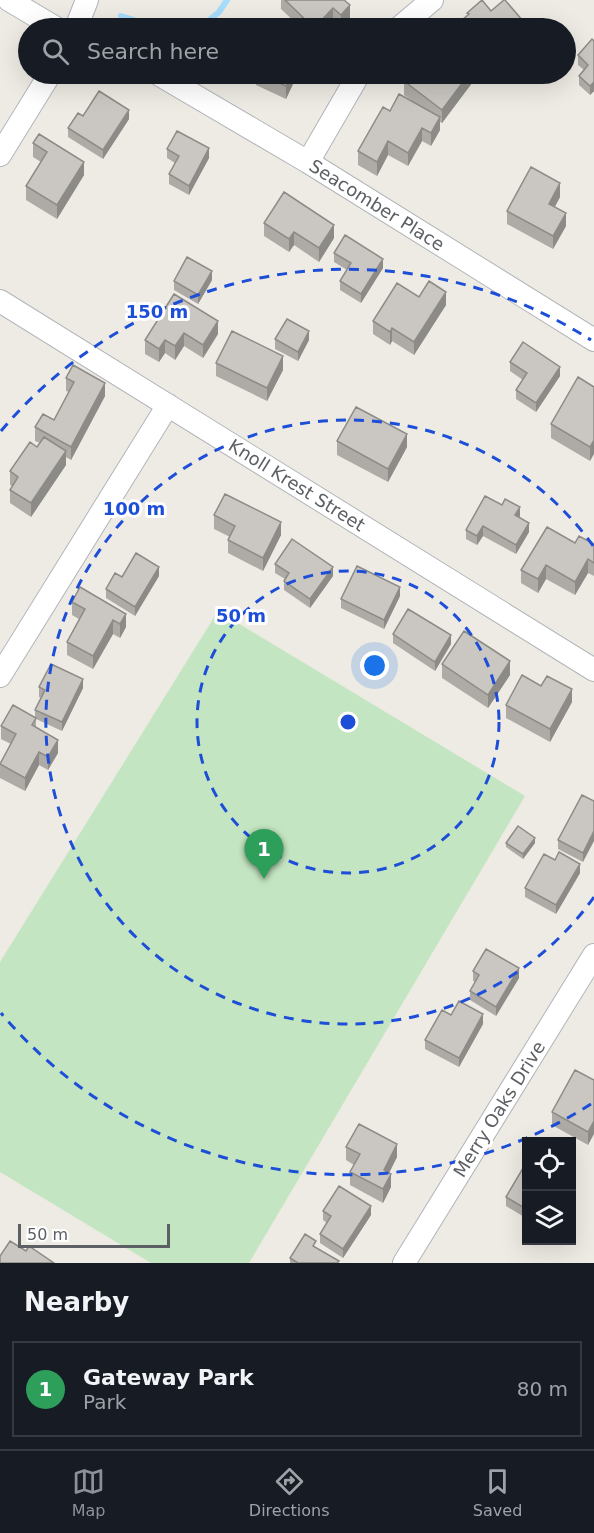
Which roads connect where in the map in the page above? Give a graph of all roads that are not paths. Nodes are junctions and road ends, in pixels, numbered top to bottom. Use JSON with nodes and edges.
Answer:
{"nodes":[{"id":1,"x":9,"y":0,"type":"edge"},
{"id":2,"x":87,"y":0,"type":"edge"},
{"id":3,"x":432,"y":0,"type":"edge"},
{"id":4,"x":39,"y":18,"type":"edge"},
{"id":5,"x":80,"y":18,"type":"edge"},
{"id":6,"x":411,"y":18,"type":"edge"},
{"id":7,"x":44,"y":84,"type":"edge"},
{"id":8,"x":175,"y":84,"type":"edge"},
{"id":9,"x":353,"y":84,"type":"edge"},
{"id":10,"x":0,"y":155,"type":"edge"},
{"id":11,"x":308,"y":162,"type":"junction"},
{"id":12,"x":0,"y":302,"type":"edge"},
{"id":13,"x":594,"y":340,"type":"edge"},
{"id":14,"x":168,"y":405,"type":"junction"},
{"id":15,"x":594,"y":670,"type":"edge"},
{"id":16,"x":0,"y":676,"type":"edge"},
{"id":17,"x":594,"y":955,"type":"edge"},
{"id":18,"x":404,"y":1263,"type":"edge"}],
"edges":[{"from":1,"to":4,"type":"street"},
{"from":2,"to":5,"type":"street"},
{"from":3,"to":6,"type":"street"},
{"from":7,"to":10,"type":"street"},
{"from":8,"to":11,"type":"street","name":"Seacomber Place"},
{"from":9,"to":11,"type":"street"},
{"from":11,"to":13,"type":"street","name":"Seacomber Place"},
{"from":12,"to":14,"type":"street","name":"Knoll Krest Street"},
{"from":14,"to":15,"type":"street","name":"Knoll Krest Street"},
{"from":14,"to":16,"type":"street"},
{"from":17,"to":18,"type":"street","name":"Merry Oaks Drive"}]}
